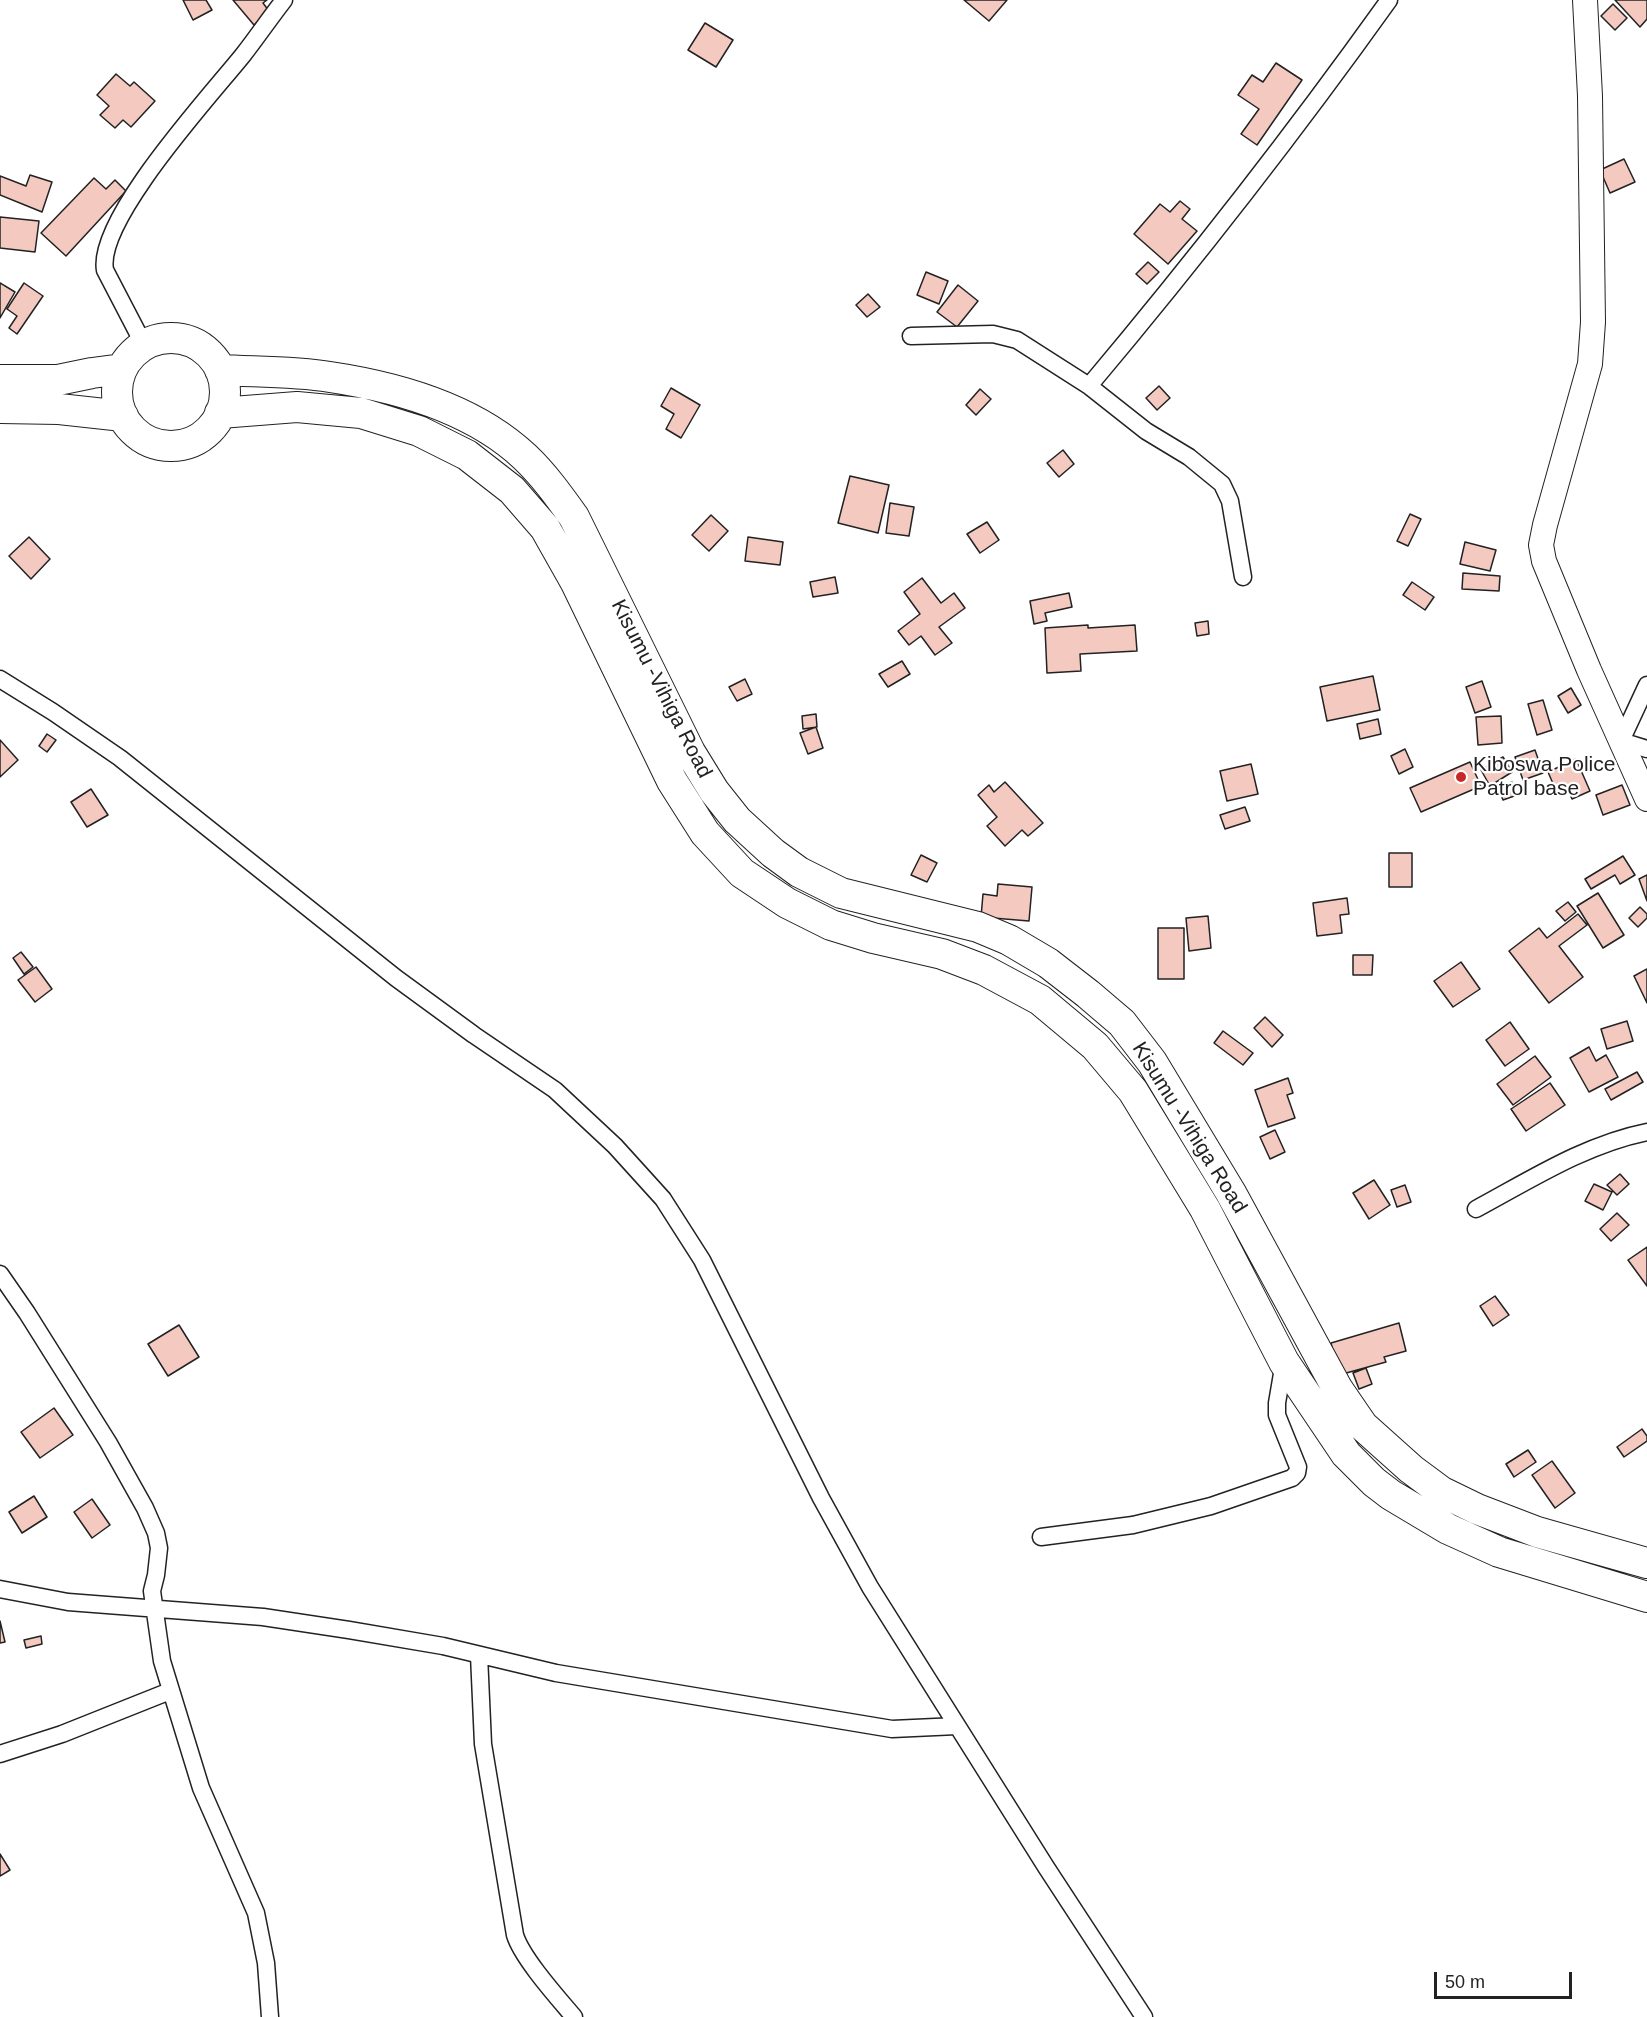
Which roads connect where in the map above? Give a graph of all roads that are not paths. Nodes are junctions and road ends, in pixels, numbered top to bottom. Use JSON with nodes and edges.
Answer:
{"nodes":[{"id":1,"x":284,"y":0,"type":"edge"},
{"id":2,"x":1389,"y":0,"type":"edge"},
{"id":3,"x":1585,"y":0,"type":"edge"},
{"id":4,"x":911,"y":336,"type":"dead end"},
{"id":5,"x":144,"y":345,"type":"junction"},
{"id":6,"x":122,"y":369,"type":"junction"},
{"id":7,"x":220,"y":370,"type":"junction"},
{"id":8,"x":0,"y":380,"type":"edge"},
{"id":9,"x":1089,"y":386,"type":"junction"},
{"id":10,"x":0,"y":408,"type":"edge"},
{"id":11,"x":220,"y":413,"type":"junction"},
{"id":12,"x":123,"y":416,"type":"junction"},
{"id":13,"x":1243,"y":577,"type":"dead end"},
{"id":14,"x":0,"y":679,"type":"edge"},
{"id":15,"x":1647,"y":685,"type":"edge"},
{"id":16,"x":1622,"y":741,"type":"junction"},
{"id":17,"x":1647,"y":749,"type":"edge"},
{"id":18,"x":1647,"y":799,"type":"edge"},
{"id":19,"x":1647,"y":1132,"type":"edge"},
{"id":20,"x":1476,"y":1209,"type":"dead end"},
{"id":21,"x":0,"y":1274,"type":"edge"},
{"id":22,"x":1284,"y":1362,"type":"junction"},
{"id":23,"x":1041,"y":1537,"type":"dead end"},
{"id":24,"x":1647,"y":1563,"type":"edge"},
{"id":25,"x":0,"y":1589,"type":"edge"},
{"id":26,"x":1647,"y":1597,"type":"edge"},
{"id":27,"x":154,"y":1608,"type":"junction"},
{"id":28,"x":479,"y":1654,"type":"junction"},
{"id":29,"x":170,"y":1691,"type":"junction"},
{"id":30,"x":957,"y":1726,"type":"junction"},
{"id":31,"x":0,"y":1754,"type":"edge"},
{"id":32,"x":270,"y":2017,"type":"edge"},
{"id":33,"x":574,"y":2017,"type":"edge"},
{"id":34,"x":1144,"y":2017,"type":"edge"}],
"edges":[{"from":1,"to":5,"type":"street"},
{"from":2,"to":9,"type":"street"},
{"from":3,"to":16,"type":"street"},
{"from":4,"to":9,"type":"street"},
{"from":5,"to":6,"type":"highway"},
{"from":5,"to":7,"type":"highway"},
{"from":6,"to":8,"type":"highway"},
{"from":6,"to":12,"type":"highway"},
{"from":7,"to":11,"type":"highway"},
{"from":7,"to":24,"type":"highway","name":"Kisumu -Vihiga Road"},
{"from":9,"to":13,"type":"street"},
{"from":10,"to":12,"type":"highway"},
{"from":11,"to":12,"type":"highway"},
{"from":11,"to":22,"type":"highway","name":"Kisumu -Vihiga Road"},
{"from":14,"to":30,"type":"street"},
{"from":15,"to":16,"type":"street"},
{"from":16,"to":17,"type":"street"},
{"from":16,"to":18,"type":"street"},
{"from":19,"to":20,"type":"street"},
{"from":21,"to":27,"type":"street"},
{"from":22,"to":23,"type":"street"},
{"from":22,"to":26,"type":"highway","name":"Kisumu -Vihiga Road"},
{"from":25,"to":27,"type":"street"},
{"from":27,"to":28,"type":"street"},
{"from":27,"to":29,"type":"street"},
{"from":28,"to":30,"type":"street"},
{"from":28,"to":33,"type":"street"},
{"from":29,"to":31,"type":"street"},
{"from":29,"to":32,"type":"street"},
{"from":30,"to":34,"type":"street"}]}
